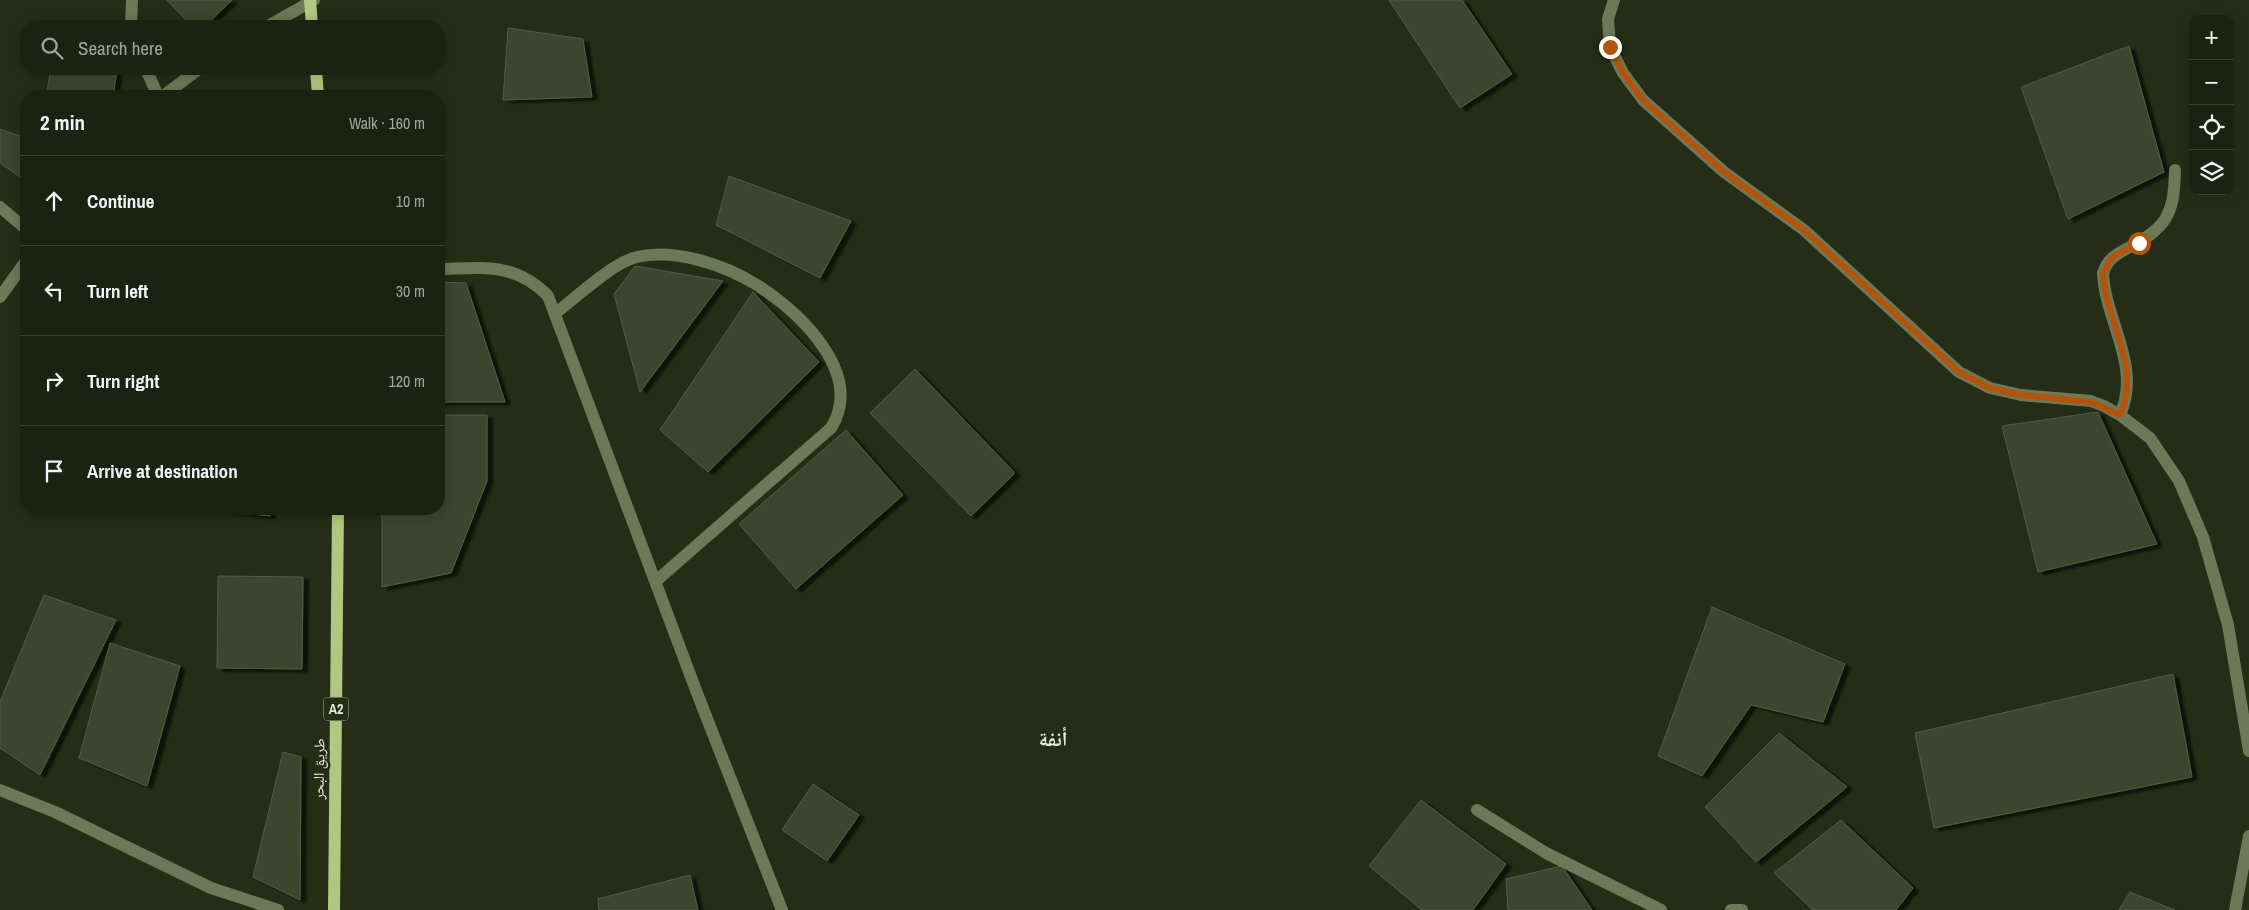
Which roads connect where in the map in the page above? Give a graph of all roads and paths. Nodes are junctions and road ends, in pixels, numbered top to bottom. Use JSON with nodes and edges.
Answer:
{"nodes":[{"id":1,"x":132,"y":0,"type":"edge"},
{"id":2,"x":1614,"y":0,"type":"edge"},
{"id":3,"x":312,"y":1,"type":"edge"},
{"id":4,"x":131,"y":20,"type":"edge"},
{"id":5,"x":279,"y":20,"type":"edge"},
{"id":6,"x":312,"y":20,"type":"edge"},
{"id":7,"x":149,"y":75,"type":"edge"},
{"id":8,"x":191,"y":75,"type":"edge"},
{"id":9,"x":316,"y":75,"type":"edge"},
{"id":10,"x":155,"y":90,"type":"edge"},
{"id":11,"x":171,"y":90,"type":"edge"},
{"id":12,"x":318,"y":90,"type":"edge"},
{"id":13,"x":2175,"y":170,"type":"dead end"},
{"id":14,"x":0,"y":207,"type":"edge"},
{"id":15,"x":20,"y":224,"type":"edge"},
{"id":16,"x":445,"y":268,"type":"edge"},
{"id":17,"x":20,"y":269,"type":"edge"},
{"id":18,"x":0,"y":297,"type":"edge"},
{"id":19,"x":556,"y":312,"type":"junction"},
{"id":20,"x":2120,"y":415,"type":"junction"},
{"id":21,"x":338,"y":515,"type":"edge"},
{"id":22,"x":656,"y":581,"type":"junction"},
{"id":23,"x":2249,"y":752,"type":"edge"},
{"id":24,"x":0,"y":790,"type":"edge"},
{"id":25,"x":1477,"y":810,"type":"dead end"},
{"id":26,"x":2249,"y":836,"type":"edge"},
{"id":27,"x":278,"y":910,"type":"edge"},
{"id":28,"x":334,"y":910,"type":"edge"},
{"id":29,"x":782,"y":910,"type":"edge"},
{"id":30,"x":1661,"y":910,"type":"edge"},
{"id":31,"x":1731,"y":910,"type":"edge"},
{"id":32,"x":1742,"y":910,"type":"edge"},
{"id":33,"x":2234,"y":910,"type":"edge"}],
"edges":[{"from":1,"to":4,"type":"street"},
{"from":2,"to":20,"type":"street"},
{"from":3,"to":5,"type":"street"},
{"from":3,"to":6,"type":"main road"},
{"from":7,"to":10,"type":"street"},
{"from":8,"to":11,"type":"street"},
{"from":9,"to":12,"type":"main road"},
{"from":13,"to":20,"type":"street"},
{"from":14,"to":15,"type":"street"},
{"from":16,"to":19,"type":"street"},
{"from":17,"to":18,"type":"street"},
{"from":19,"to":22,"type":"street"},
{"from":19,"to":22,"type":"street"},
{"from":20,"to":23,"type":"street"},
{"from":21,"to":28,"type":"main road","name":"طريق البحر","number":"A2"},
{"from":22,"to":29,"type":"street"},
{"from":24,"to":27,"type":"street"},
{"from":25,"to":30,"type":"street"},
{"from":26,"to":33,"type":"street"},
{"from":31,"to":32,"type":"street"}]}
